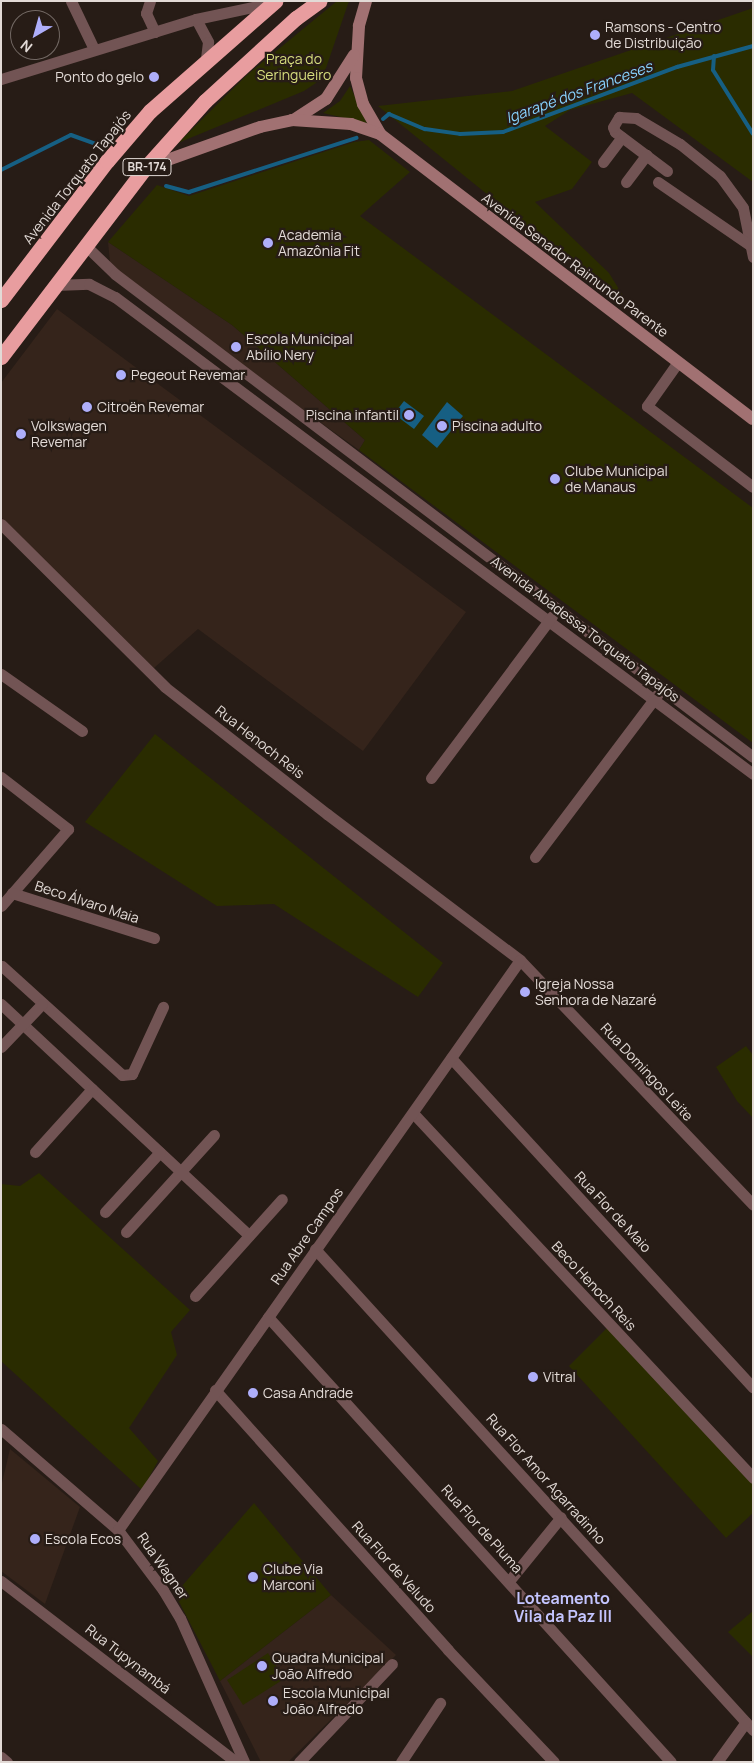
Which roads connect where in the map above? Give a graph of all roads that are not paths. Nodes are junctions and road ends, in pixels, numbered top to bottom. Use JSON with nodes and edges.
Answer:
{"nodes":[{"id":1,"x":72,"y":1,"type":"edge"},
{"id":2,"x":150,"y":1,"type":"edge"},
{"id":3,"x":319,"y":1,"type":"edge"},
{"id":4,"x":366,"y":1,"type":"edge"},
{"id":5,"x":273,"y":2,"type":"edge"},
{"id":6,"x":196,"y":19,"type":"junction"},
{"id":7,"x":155,"y":32,"type":"junction"},
{"id":8,"x":94,"y":49,"type":"junction"},
{"id":9,"x":356,"y":50,"type":"junction"},
{"id":10,"x":206,"y":59,"type":"junction"},
{"id":11,"x":1,"y":79,"type":"edge"},
{"id":12,"x":292,"y":120,"type":"junction"},
{"id":13,"x":380,"y":134,"type":"junction"},
{"id":14,"x":622,"y":137,"type":"junction"},
{"id":15,"x":646,"y":155,"type":"junction"},
{"id":16,"x":603,"y":162,"type":"dead end"},
{"id":17,"x":145,"y":168,"type":"junction"},
{"id":18,"x":667,"y":172,"type":"dead end"},
{"id":19,"x":626,"y":182,"type":"dead end"},
{"id":20,"x":658,"y":182,"type":"dead end"},
{"id":21,"x":86,"y":246,"type":"junction"},
{"id":22,"x":752,"y":252,"type":"edge"},
{"id":23,"x":55,"y":285,"type":"junction"},
{"id":24,"x":1,"y":300,"type":"edge"},
{"id":25,"x":187,"y":328,"type":"junction"},
{"id":26,"x":177,"y":343,"type":"junction"},
{"id":27,"x":1,"y":357,"type":"edge"},
{"id":28,"x":678,"y":362,"type":"junction"},
{"id":29,"x":297,"y":411,"type":"junction"},
{"id":30,"x":753,"y":419,"type":"edge"},
{"id":31,"x":286,"y":425,"type":"junction"},
{"id":32,"x":753,"y":486,"type":"edge"},
{"id":33,"x":409,"y":496,"type":"junction"},
{"id":34,"x":400,"y":509,"type":"junction"},
{"id":35,"x":1,"y":524,"type":"edge"},
{"id":36,"x":558,"y":609,"type":"junction"},
{"id":37,"x":548,"y":621,"type":"junction"},
{"id":38,"x":1,"y":674,"type":"edge"},
{"id":39,"x":662,"y":688,"type":"junction"},
{"id":40,"x":654,"y":699,"type":"junction"},
{"id":41,"x":82,"y":731,"type":"dead end"},
{"id":42,"x":753,"y":757,"type":"edge"},
{"id":43,"x":752,"y":772,"type":"edge"},
{"id":44,"x":1,"y":777,"type":"edge"},
{"id":45,"x":431,"y":778,"type":"dead end"},
{"id":46,"x":535,"y":857,"type":"dead end"},
{"id":47,"x":12,"y":893,"type":"junction"},
{"id":48,"x":1,"y":906,"type":"edge"},
{"id":49,"x":154,"y":938,"type":"dead end"},
{"id":50,"x":520,"y":960,"type":"junction"},
{"id":51,"x":2,"y":966,"type":"edge"},
{"id":52,"x":1,"y":1004,"type":"edge"},
{"id":53,"x":42,"y":1004,"type":"junction"},
{"id":54,"x":163,"y":1007,"type":"dead end"},
{"id":55,"x":23,"y":1024,"type":"junction"},
{"id":56,"x":1,"y":1047,"type":"edge"},
{"id":57,"x":451,"y":1058,"type":"junction"},
{"id":58,"x":92,"y":1089,"type":"junction"},
{"id":59,"x":413,"y":1113,"type":"junction"},
{"id":60,"x":214,"y":1135,"type":"dead end"},
{"id":61,"x":35,"y":1152,"type":"dead end"},
{"id":62,"x":160,"y":1152,"type":"junction"},
{"id":63,"x":181,"y":1171,"type":"junction"},
{"id":64,"x":282,"y":1199,"type":"dead end"},
{"id":65,"x":753,"y":1205,"type":"edge"},
{"id":66,"x":105,"y":1212,"type":"dead end"},
{"id":67,"x":126,"y":1232,"type":"dead end"},
{"id":68,"x":250,"y":1236,"type":"junction"},
{"id":69,"x":316,"y":1249,"type":"junction"},
{"id":70,"x":195,"y":1296,"type":"dead end"},
{"id":71,"x":268,"y":1317,"type":"junction"},
{"id":72,"x":753,"y":1387,"type":"edge"},
{"id":73,"x":215,"y":1390,"type":"junction"},
{"id":74,"x":1,"y":1429,"type":"edge"},
{"id":75,"x":753,"y":1478,"type":"edge"},
{"id":76,"x":561,"y":1517,"type":"junction"},
{"id":77,"x":118,"y":1530,"type":"junction"},
{"id":78,"x":1,"y":1581,"type":"edge"},
{"id":79,"x":509,"y":1581,"type":"junction"},
{"id":80,"x":392,"y":1664,"type":"dead end"},
{"id":81,"x":440,"y":1703,"type":"dead end"},
{"id":82,"x":749,"y":1726,"type":"edge"},
{"id":83,"x":1,"y":1757,"type":"edge"},
{"id":84,"x":7,"y":1762,"type":"edge"},
{"id":85,"x":236,"y":1762,"type":"edge"},
{"id":86,"x":244,"y":1762,"type":"edge"},
{"id":87,"x":299,"y":1762,"type":"edge"},
{"id":88,"x":401,"y":1762,"type":"edge"},
{"id":89,"x":554,"y":1762,"type":"edge"},
{"id":90,"x":671,"y":1762,"type":"edge"},
{"id":91,"x":717,"y":1762,"type":"edge"}],
"edges":[{"from":1,"to":8,"type":"street"},
{"from":2,"to":7,"type":"street"},
{"from":3,"to":17,"type":"highway","number":"BR-174"},
{"from":4,"to":9,"type":"street","name":"Avenida Senador Raimundo Parente"},
{"from":5,"to":6,"type":"street"},
{"from":5,"to":10,"type":"highway","name":"Avenida Torquato Tapajós","number":"BR-174"},
{"from":6,"to":7,"type":"street"},
{"from":6,"to":10,"type":"street"},
{"from":7,"to":8,"type":"street"},
{"from":8,"to":11,"type":"street"},
{"from":9,"to":12,"type":"street"},
{"from":9,"to":13,"type":"street","name":"Avenida Senador Raimundo Parente"},
{"from":10,"to":24,"type":"highway","name":"Avenida Torquato Tapajós","number":"BR-174"},
{"from":12,"to":13,"type":"street","name":"Avenida Senador Raimundo Parente"},
{"from":12,"to":17,"type":"street","name":"Avenida Senador Raimundo Parente"},
{"from":13,"to":28,"type":"street","name":"Avenida Senador Raimundo Parente"},
{"from":14,"to":15,"type":"street"},
{"from":14,"to":16,"type":"street"},
{"from":14,"to":22,"type":"street"},
{"from":15,"to":18,"type":"street"},
{"from":15,"to":19,"type":"street"},
{"from":17,"to":21,"type":"highway","number":"BR-174"},
{"from":20,"to":22,"type":"street"},
{"from":21,"to":23,"type":"highway","number":"BR-174"},
{"from":21,"to":25,"type":"street","name":"Avenida Abadessa Torquato Tapajós"},
{"from":23,"to":26,"type":"street","name":"Avenida Abadessa Torquato Tapajós"},
{"from":23,"to":27,"type":"highway","number":"BR-174"},
{"from":25,"to":26,"type":"street"},
{"from":25,"to":29,"type":"street","name":"Avenida Abadessa Torquato Tapajós"},
{"from":26,"to":31,"type":"street","name":"Avenida Abadessa Torquato Tapajós"},
{"from":28,"to":30,"type":"street","name":"Avenida Senador Raimundo Parente"},
{"from":28,"to":32,"type":"street"},
{"from":29,"to":31,"type":"street"},
{"from":29,"to":33,"type":"street","name":"Avenida Abadessa Torquato Tapajós"},
{"from":31,"to":34,"type":"street","name":"Avenida Abadessa Torquato Tapajós"},
{"from":33,"to":34,"type":"street"},
{"from":33,"to":36,"type":"street","name":"Avenida Abadessa Torquato Tapajós"},
{"from":34,"to":37,"type":"street","name":"Avenida Abadessa Torquato Tapajós"},
{"from":35,"to":50,"type":"street","name":"Rua Henoch Reis"},
{"from":36,"to":37,"type":"street"},
{"from":36,"to":39,"type":"street","name":"Avenida Abadessa Torquato Tapajós"},
{"from":37,"to":40,"type":"street","name":"Avenida Abadessa Torquato Tapajós"},
{"from":37,"to":45,"type":"street"},
{"from":38,"to":41,"type":"street"},
{"from":39,"to":40,"type":"street"},
{"from":39,"to":42,"type":"street","name":"Avenida Abadessa Torquato Tapajós"},
{"from":40,"to":43,"type":"street","name":"Avenida Abadessa Torquato Tapajós"},
{"from":40,"to":46,"type":"street"},
{"from":44,"to":47,"type":"street"},
{"from":47,"to":48,"type":"street"},
{"from":47,"to":49,"type":"street","name":"Beco Álvaro Maia"},
{"from":50,"to":57,"type":"street","name":"Rua Abre Campos"},
{"from":50,"to":65,"type":"street","name":"Rua Domingos Leite"},
{"from":51,"to":53,"type":"street"},
{"from":52,"to":55,"type":"street"},
{"from":53,"to":54,"type":"street"},
{"from":53,"to":55,"type":"street"},
{"from":55,"to":56,"type":"street"},
{"from":55,"to":58,"type":"street"},
{"from":57,"to":59,"type":"street","name":"Rua Abre Campos"},
{"from":57,"to":72,"type":"street","name":"Rua Flor de Maio"},
{"from":58,"to":61,"type":"street"},
{"from":58,"to":62,"type":"street"},
{"from":59,"to":69,"type":"street","name":"Rua Abre Campos"},
{"from":59,"to":75,"type":"street","name":"Beco Henoch Reis"},
{"from":60,"to":63,"type":"street"},
{"from":62,"to":63,"type":"street"},
{"from":62,"to":66,"type":"street"},
{"from":63,"to":67,"type":"street"},
{"from":63,"to":68,"type":"street"},
{"from":64,"to":68,"type":"street"},
{"from":68,"to":70,"type":"street"},
{"from":69,"to":71,"type":"street","name":"Rua Abre Campos"},
{"from":69,"to":76,"type":"street","name":"Rua Flor Amor Agarradinho"},
{"from":71,"to":73,"type":"street","name":"Rua Abre Campos"},
{"from":71,"to":79,"type":"street","name":"Rua Flor de Pluma"},
{"from":73,"to":77,"type":"street","name":"Rua Abre Campos"},
{"from":73,"to":89,"type":"street","name":"Rua Flor de Veludo"},
{"from":74,"to":77,"type":"street","name":"Rua Wagner"},
{"from":76,"to":79,"type":"street"},
{"from":76,"to":82,"type":"street","name":"Rua Flor Amor Agarradinho"},
{"from":77,"to":86,"type":"street","name":"Rua Wagner"},
{"from":78,"to":85,"type":"street","name":"Rua Tupynambá"},
{"from":79,"to":90,"type":"street","name":"Rua Flor de Pluma"},
{"from":80,"to":87,"type":"street"},
{"from":81,"to":88,"type":"street"},
{"from":82,"to":91,"type":"street"},
{"from":83,"to":84,"type":"street"}]}
